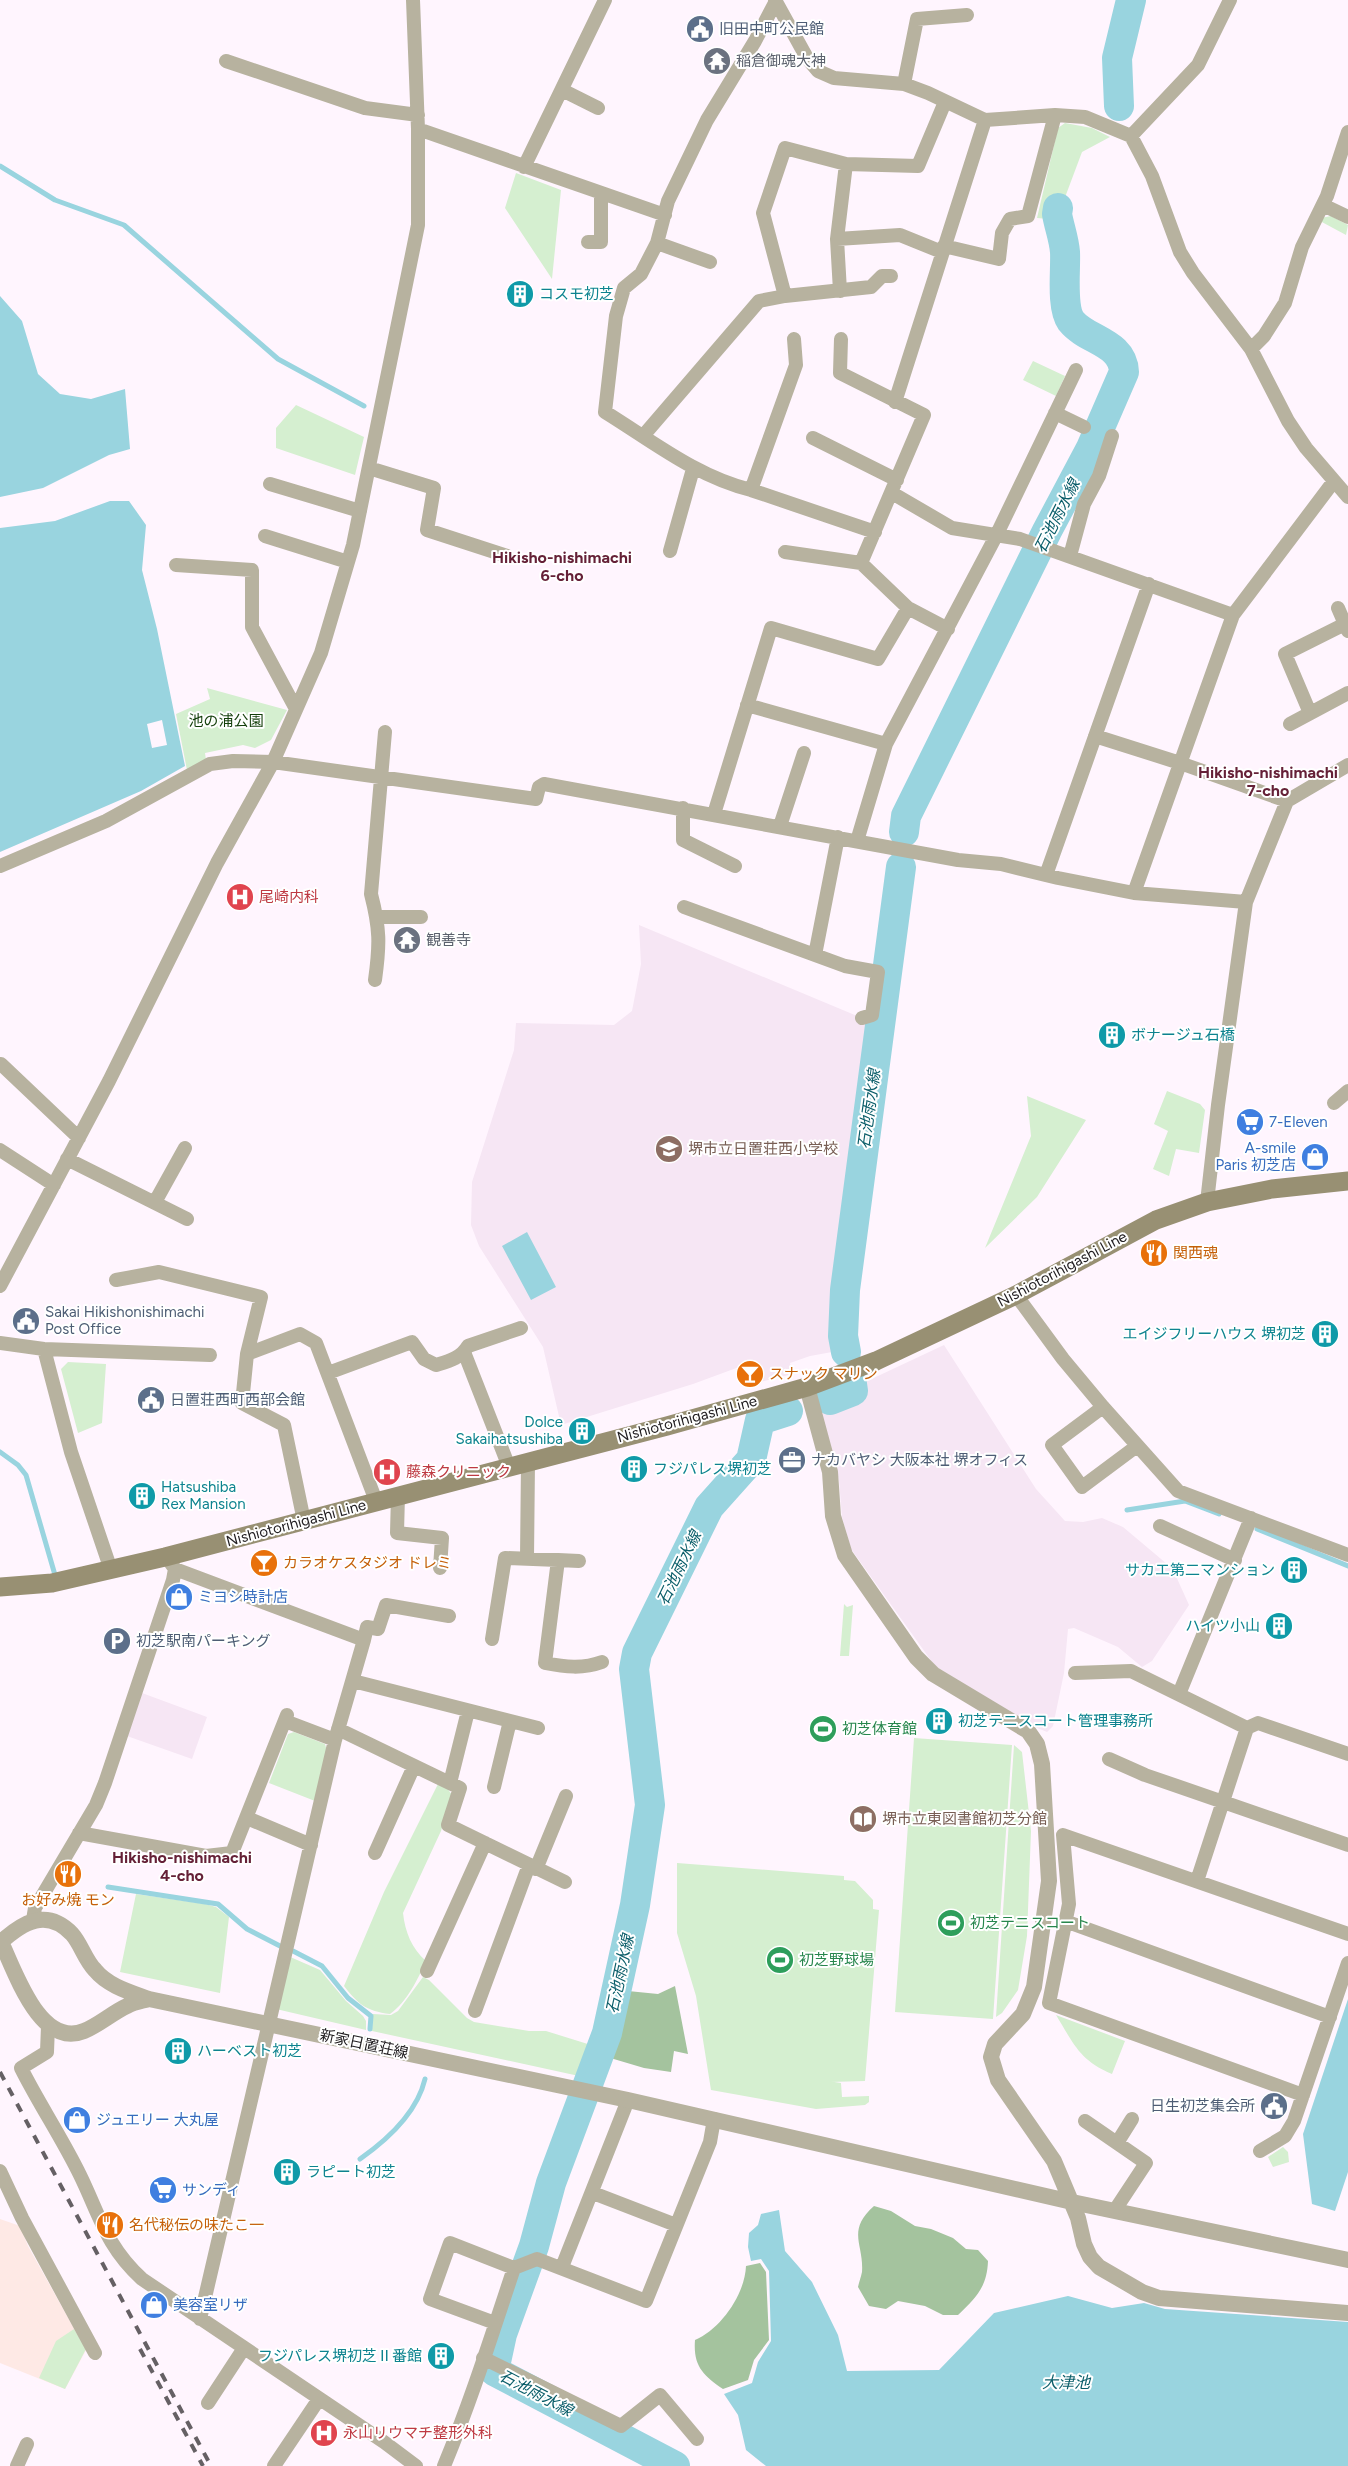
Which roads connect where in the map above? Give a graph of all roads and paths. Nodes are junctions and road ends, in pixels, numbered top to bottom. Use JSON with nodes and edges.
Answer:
{"nodes":[{"id":1,"x":413,"y":0,"type":"edge"},
{"id":2,"x":605,"y":0,"type":"edge"},
{"id":3,"x":776,"y":0,"type":"edge"},
{"id":4,"x":1230,"y":0,"type":"edge"},
{"id":5,"x":967,"y":15,"type":"dead end"},
{"id":6,"x":226,"y":61,"type":"dead end"},
{"id":7,"x":904,"y":84,"type":"junction"},
{"id":8,"x":562,"y":90,"type":"junction"},
{"id":9,"x":945,"y":102,"type":"junction"},
{"id":10,"x":598,"y":108,"type":"dead end"},
{"id":11,"x":418,"y":115,"type":"junction"},
{"id":12,"x":1055,"y":115,"type":"junction"},
{"id":13,"x":985,"y":120,"type":"junction"},
{"id":14,"x":418,"y":129,"type":"junction"},
{"id":15,"x":1348,"y":132,"type":"edge"},
{"id":16,"x":1131,"y":136,"type":"junction"},
{"id":17,"x":846,"y":164,"type":"junction"},
{"id":18,"x":524,"y":167,"type":"junction"},
{"id":19,"x":601,"y":194,"type":"junction"},
{"id":20,"x":1323,"y":205,"type":"junction"},
{"id":21,"x":665,"y":215,"type":"junction"},
{"id":22,"x":1348,"y":217,"type":"edge"},
{"id":23,"x":837,"y":239,"type":"junction"},
{"id":24,"x":588,"y":242,"type":"dead end"},
{"id":25,"x":657,"y":243,"type":"junction"},
{"id":26,"x":943,"y":249,"type":"junction"},
{"id":27,"x":710,"y":262,"type":"dead end"},
{"id":28,"x":891,"y":276,"type":"dead end"},
{"id":29,"x":840,"y":291,"type":"junction"},
{"id":30,"x":785,"y":296,"type":"junction"},
{"id":31,"x":841,"y":339,"type":"dead end"},
{"id":32,"x":794,"y":340,"type":"dead end"},
{"id":33,"x":1250,"y":348,"type":"junction"},
{"id":34,"x":1076,"y":370,"type":"dead end"},
{"id":35,"x":895,"y":402,"type":"junction"},
{"id":36,"x":1055,"y":413,"type":"junction"},
{"id":37,"x":1084,"y":427,"type":"dead end"},
{"id":38,"x":643,"y":436,"type":"junction"},
{"id":39,"x":1112,"y":436,"type":"dead end"},
{"id":40,"x":813,"y":438,"type":"dead end"},
{"id":41,"x":369,"y":468,"type":"junction"},
{"id":42,"x":693,"y":469,"type":"junction"},
{"id":43,"x":897,"y":480,"type":"junction"},
{"id":44,"x":1334,"y":480,"type":"junction"},
{"id":45,"x":270,"y":484,"type":"dead end"},
{"id":46,"x":751,"y":490,"type":"junction"},
{"id":47,"x":892,"y":493,"type":"junction"},
{"id":48,"x":1348,"y":497,"type":"edge"},
{"id":49,"x":360,"y":511,"type":"junction"},
{"id":50,"x":875,"y":532,"type":"junction"},
{"id":51,"x":265,"y":536,"type":"dead end"},
{"id":52,"x":996,"y":536,"type":"junction"},
{"id":53,"x":670,"y":552,"type":"dead end"},
{"id":54,"x":785,"y":552,"type":"dead end"},
{"id":55,"x":507,"y":556,"type":"dead end"},
{"id":56,"x":1070,"y":556,"type":"junction"},
{"id":57,"x":348,"y":562,"type":"junction"},
{"id":58,"x":861,"y":563,"type":"junction"},
{"id":59,"x":176,"y":566,"type":"dead end"},
{"id":60,"x":1149,"y":584,"type":"junction"},
{"id":61,"x":908,"y":608,"type":"junction"},
{"id":62,"x":1338,"y":608,"type":"dead end"},
{"id":63,"x":1232,"y":615,"type":"junction"},
{"id":64,"x":1346,"y":628,"type":"edge"},
{"id":65,"x":948,"y":629,"type":"junction"},
{"id":66,"x":1348,"y":692,"type":"edge"},
{"id":67,"x":747,"y":705,"type":"junction"},
{"id":68,"x":296,"y":709,"type":"junction"},
{"id":69,"x":1310,"y":713,"type":"junction"},
{"id":70,"x":1290,"y":724,"type":"dead end"},
{"id":71,"x":385,"y":732,"type":"dead end"},
{"id":72,"x":1095,"y":736,"type":"junction"},
{"id":73,"x":886,"y":744,"type":"junction"},
{"id":74,"x":804,"y":753,"type":"dead end"},
{"id":75,"x":272,"y":762,"type":"junction"},
{"id":76,"x":1180,"y":763,"type":"junction"},
{"id":77,"x":1348,"y":765,"type":"edge"},
{"id":78,"x":381,"y":776,"type":"junction"},
{"id":79,"x":1287,"y":801,"type":"junction"},
{"id":80,"x":683,"y":808,"type":"junction"},
{"id":81,"x":714,"y":814,"type":"junction"},
{"id":82,"x":780,"y":826,"type":"junction"},
{"id":83,"x":838,"y":837,"type":"junction"},
{"id":84,"x":856,"y":841,"type":"junction"},
{"id":85,"x":0,"y":866,"type":"edge"},
{"id":86,"x":735,"y":866,"type":"dead end"},
{"id":87,"x":1046,"y":875,"type":"junction"},
{"id":88,"x":1134,"y":892,"type":"junction"},
{"id":89,"x":1246,"y":902,"type":"junction"},
{"id":90,"x":684,"y":907,"type":"dead end"},
{"id":91,"x":377,"y":916,"type":"junction"},
{"id":92,"x":422,"y":917,"type":"dead end"},
{"id":93,"x":815,"y":954,"type":"junction"},
{"id":94,"x":375,"y":980,"type":"dead end"},
{"id":95,"x":862,"y":1018,"type":"dead end"},
{"id":96,"x":0,"y":1065,"type":"edge"},
{"id":97,"x":1348,"y":1091,"type":"edge"},
{"id":98,"x":1334,"y":1103,"type":"dead end"},
{"id":99,"x":78,"y":1138,"type":"junction"},
{"id":100,"x":185,"y":1148,"type":"dead end"},
{"id":101,"x":0,"y":1150,"type":"edge"},
{"id":102,"x":67,"y":1159,"type":"junction"},
{"id":103,"x":1348,"y":1182,"type":"edge"},
{"id":104,"x":54,"y":1184,"type":"junction"},
{"id":105,"x":155,"y":1202,"type":"junction"},
{"id":106,"x":1207,"y":1202,"type":"junction"},
{"id":107,"x":187,"y":1220,"type":"dead end"},
{"id":108,"x":116,"y":1280,"type":"dead end"},
{"id":109,"x":0,"y":1286,"type":"edge"},
{"id":110,"x":1016,"y":1295,"type":"junction"},
{"id":111,"x":521,"y":1328,"type":"dead end"},
{"id":112,"x":0,"y":1343,"type":"edge"},
{"id":113,"x":44,"y":1349,"type":"junction"},
{"id":114,"x":464,"y":1352,"type":"junction"},
{"id":115,"x":247,"y":1354,"type":"junction"},
{"id":116,"x":210,"y":1355,"type":"dead end"},
{"id":117,"x":328,"y":1373,"type":"junction"},
{"id":118,"x":807,"y":1387,"type":"junction"},
{"id":119,"x":1103,"y":1407,"type":"junction"},
{"id":120,"x":1137,"y":1446,"type":"junction"},
{"id":121,"x":528,"y":1462,"type":"junction"},
{"id":122,"x":509,"y":1467,"type":"junction"},
{"id":123,"x":398,"y":1495,"type":"junction"},
{"id":124,"x":376,"y":1501,"type":"junction"},
{"id":125,"x":1250,"y":1518,"type":"junction"},
{"id":126,"x":304,"y":1521,"type":"junction"},
{"id":127,"x":1160,"y":1526,"type":"dead end"},
{"id":128,"x":1348,"y":1555,"type":"edge"},
{"id":129,"x":527,"y":1558,"type":"junction"},
{"id":130,"x":558,"y":1560,"type":"junction"},
{"id":131,"x":1235,"y":1560,"type":"junction"},
{"id":132,"x":579,"y":1561,"type":"dead end"},
{"id":133,"x":170,"y":1563,"type":"junction"},
{"id":134,"x":440,"y":1568,"type":"dead end"},
{"id":135,"x":111,"y":1570,"type":"junction"},
{"id":136,"x":0,"y":1587,"type":"edge"},
{"id":137,"x":449,"y":1616,"type":"dead end"},
{"id":138,"x":492,"y":1639,"type":"dead end"},
{"id":139,"x":364,"y":1640,"type":"junction"},
{"id":140,"x":602,"y":1662,"type":"dead end"},
{"id":141,"x":1075,"y":1673,"type":"dead end"},
{"id":142,"x":353,"y":1682,"type":"junction"},
{"id":143,"x":1178,"y":1694,"type":"junction"},
{"id":144,"x":468,"y":1711,"type":"junction"},
{"id":145,"x":510,"y":1721,"type":"junction"},
{"id":146,"x":538,"y":1728,"type":"dead end"},
{"id":147,"x":1247,"y":1728,"type":"junction"},
{"id":148,"x":337,"y":1735,"type":"junction"},
{"id":149,"x":1348,"y":1754,"type":"edge"},
{"id":150,"x":1109,"y":1759,"type":"dead end"},
{"id":151,"x":414,"y":1766,"type":"junction"},
{"id":152,"x":450,"y":1783,"type":"junction"},
{"id":153,"x":494,"y":1788,"type":"dead end"},
{"id":154,"x":566,"y":1796,"type":"dead end"},
{"id":155,"x":1222,"y":1803,"type":"junction"},
{"id":156,"x":247,"y":1818,"type":"junction"},
{"id":157,"x":79,"y":1833,"type":"junction"},
{"id":158,"x":485,"y":1843,"type":"junction"},
{"id":159,"x":311,"y":1845,"type":"junction"},
{"id":160,"x":1348,"y":1845,"type":"edge"},
{"id":161,"x":374,"y":1853,"type":"dead end"},
{"id":162,"x":533,"y":1867,"type":"junction"},
{"id":163,"x":1197,"y":1881,"type":"junction"},
{"id":164,"x":566,"y":1882,"type":"dead end"},
{"id":165,"x":33,"y":1920,"type":"junction"},
{"id":166,"x":1065,"y":1921,"type":"junction"},
{"id":167,"x":1348,"y":1934,"type":"edge"},
{"id":168,"x":1,"y":1942,"type":"edge"},
{"id":169,"x":1348,"y":1963,"type":"edge"},
{"id":170,"x":427,"y":1971,"type":"dead end"},
{"id":171,"x":149,"y":1999,"type":"junction"},
{"id":172,"x":475,"y":2011,"type":"dead end"},
{"id":173,"x":1330,"y":2017,"type":"junction"},
{"id":174,"x":268,"y":2024,"type":"junction"},
{"id":175,"x":48,"y":2026,"type":"junction"},
{"id":176,"x":1303,"y":2095,"type":"junction"},
{"id":177,"x":628,"y":2100,"type":"junction"},
{"id":178,"x":714,"y":2119,"type":"junction"},
{"id":179,"x":1132,"y":2119,"type":"dead end"},
{"id":180,"x":1085,"y":2121,"type":"dead end"},
{"id":181,"x":1117,"y":2143,"type":"junction"},
{"id":182,"x":1260,"y":2151,"type":"dead end"},
{"id":183,"x":0,"y":2171,"type":"edge"},
{"id":184,"x":593,"y":2192,"type":"junction"},
{"id":185,"x":1072,"y":2202,"type":"junction"},
{"id":186,"x":1115,"y":2210,"type":"junction"},
{"id":187,"x":676,"y":2225,"type":"junction"},
{"id":188,"x":1348,"y":2260,"type":"edge"},
{"id":189,"x":525,"y":2264,"type":"junction"},
{"id":190,"x":562,"y":2268,"type":"junction"},
{"id":191,"x":1348,"y":2313,"type":"edge"},
{"id":192,"x":200,"y":2319,"type":"junction"},
{"id":193,"x":495,"y":2323,"type":"junction"},
{"id":194,"x":244,"y":2348,"type":"junction"},
{"id":195,"x":95,"y":2353,"type":"dead end"},
{"id":196,"x":483,"y":2358,"type":"junction"},
{"id":197,"x":319,"y":2399,"type":"junction"},
{"id":198,"x":208,"y":2403,"type":"dead end"},
{"id":199,"x":697,"y":2439,"type":"dead end"},
{"id":200,"x":27,"y":2444,"type":"dead end"},
{"id":201,"x":17,"y":2466,"type":"edge"},
{"id":202,"x":274,"y":2466,"type":"edge"},
{"id":203,"x":416,"y":2466,"type":"edge"},
{"id":204,"x":444,"y":2466,"type":"edge"}],
"edges":[{"from":1,"to":11,"type":"street"},
{"from":2,"to":8,"type":"street"},
{"from":3,"to":7,"type":"street"},
{"from":3,"to":21,"type":"street"},
{"from":4,"to":16,"type":"street"},
{"from":5,"to":7,"type":"street"},
{"from":6,"to":11,"type":"street"},
{"from":7,"to":9,"type":"street"},
{"from":8,"to":10,"type":"street"},
{"from":8,"to":18,"type":"street"},
{"from":9,"to":13,"type":"street"},
{"from":9,"to":17,"type":"street"},
{"from":11,"to":14,"type":"street"},
{"from":12,"to":13,"type":"street"},
{"from":12,"to":16,"type":"street"},
{"from":12,"to":26,"type":"street"},
{"from":13,"to":26,"type":"street"},
{"from":14,"to":18,"type":"street"},
{"from":14,"to":41,"type":"street"},
{"from":15,"to":20,"type":"street"},
{"from":16,"to":33,"type":"street"},
{"from":17,"to":23,"type":"street"},
{"from":17,"to":30,"type":"street"},
{"from":18,"to":19,"type":"street"},
{"from":19,"to":21,"type":"street"},
{"from":19,"to":24,"type":"street"},
{"from":20,"to":22,"type":"street"},
{"from":20,"to":33,"type":"street"},
{"from":21,"to":25,"type":"street"},
{"from":23,"to":26,"type":"street"},
{"from":23,"to":29,"type":"street"},
{"from":25,"to":27,"type":"street"},
{"from":25,"to":38,"type":"street"},
{"from":26,"to":35,"type":"street"},
{"from":28,"to":29,"type":"street"},
{"from":29,"to":30,"type":"street"},
{"from":30,"to":38,"type":"street"},
{"from":31,"to":35,"type":"street"},
{"from":32,"to":46,"type":"street"},
{"from":33,"to":44,"type":"street"},
{"from":34,"to":36,"type":"street"},
{"from":35,"to":43,"type":"street"},
{"from":36,"to":37,"type":"street"},
{"from":36,"to":52,"type":"street"},
{"from":38,"to":42,"type":"street"},
{"from":39,"to":56,"type":"street"},
{"from":40,"to":43,"type":"street"},
{"from":41,"to":49,"type":"street"},
{"from":41,"to":55,"type":"street"},
{"from":42,"to":46,"type":"street"},
{"from":42,"to":53,"type":"street"},
{"from":43,"to":47,"type":"street"},
{"from":44,"to":48,"type":"street"},
{"from":44,"to":63,"type":"street"},
{"from":45,"to":49,"type":"street"},
{"from":46,"to":50,"type":"street"},
{"from":47,"to":50,"type":"street"},
{"from":47,"to":52,"type":"street"},
{"from":49,"to":57,"type":"street"},
{"from":50,"to":58,"type":"street"},
{"from":51,"to":57,"type":"street"},
{"from":52,"to":56,"type":"street"},
{"from":52,"to":65,"type":"street"},
{"from":54,"to":58,"type":"street"},
{"from":56,"to":60,"type":"street"},
{"from":57,"to":68,"type":"street"},
{"from":58,"to":61,"type":"street"},
{"from":59,"to":68,"type":"street"},
{"from":60,"to":63,"type":"street"},
{"from":60,"to":72,"type":"street"},
{"from":61,"to":65,"type":"street"},
{"from":61,"to":67,"type":"street"},
{"from":62,"to":64,"type":"street"},
{"from":63,"to":76,"type":"street"},
{"from":64,"to":69,"type":"street"},
{"from":65,"to":73,"type":"street"},
{"from":66,"to":69,"type":"street"},
{"from":67,"to":73,"type":"street"},
{"from":67,"to":81,"type":"street"},
{"from":68,"to":75,"type":"street"},
{"from":69,"to":70,"type":"street"},
{"from":71,"to":78,"type":"street"},
{"from":72,"to":76,"type":"street"},
{"from":72,"to":87,"type":"street"},
{"from":73,"to":84,"type":"street"},
{"from":74,"to":82,"type":"street"},
{"from":75,"to":78,"type":"street"},
{"from":75,"to":85,"type":"street"},
{"from":75,"to":99,"type":"street"},
{"from":76,"to":79,"type":"street"},
{"from":76,"to":88,"type":"street"},
{"from":77,"to":79,"type":"street"},
{"from":78,"to":80,"type":"street"},
{"from":78,"to":91,"type":"street"},
{"from":79,"to":89,"type":"street"},
{"from":80,"to":81,"type":"street"},
{"from":80,"to":86,"type":"street"},
{"from":81,"to":82,"type":"street"},
{"from":82,"to":83,"type":"street"},
{"from":83,"to":84,"type":"street"},
{"from":83,"to":93,"type":"street"},
{"from":84,"to":87,"type":"street"},
{"from":87,"to":88,"type":"street"},
{"from":88,"to":89,"type":"street"},
{"from":89,"to":106,"type":"street"},
{"from":90,"to":93,"type":"street"},
{"from":91,"to":92,"type":"street"},
{"from":91,"to":94,"type":"street"},
{"from":93,"to":95,"type":"street"},
{"from":96,"to":99,"type":"street"},
{"from":97,"to":98,"type":"street"},
{"from":99,"to":102,"type":"street"},
{"from":100,"to":105,"type":"street"},
{"from":101,"to":104,"type":"street"},
{"from":102,"to":104,"type":"street"},
{"from":102,"to":105,"type":"street"},
{"from":103,"to":106,"type":"main road","name":"Nishiotorihigashi Line"},
{"from":104,"to":109,"type":"street"},
{"from":105,"to":107,"type":"street"},
{"from":106,"to":110,"type":"main road","name":"Nishiotorihigashi Line"},
{"from":108,"to":115,"type":"street"},
{"from":110,"to":118,"type":"main road","name":"Nishiotorihigashi Line"},
{"from":110,"to":119,"type":"street"},
{"from":111,"to":114,"type":"street"},
{"from":112,"to":113,"type":"street"},
{"from":113,"to":116,"type":"street"},
{"from":113,"to":135,"type":"street"},
{"from":114,"to":117,"type":"street"},
{"from":114,"to":122,"type":"street"},
{"from":115,"to":117,"type":"street"},
{"from":115,"to":126,"type":"street"},
{"from":117,"to":124,"type":"street"},
{"from":118,"to":121,"type":"main road","name":"Nishiotorihigashi Line"},
{"from":118,"to":185,"type":"street"},
{"from":119,"to":120,"type":"street"},
{"from":119,"to":120,"type":"street"},
{"from":120,"to":125,"type":"street"},
{"from":121,"to":122,"type":"main road","name":"Nishiotorihigashi Line"},
{"from":121,"to":129,"type":"street"},
{"from":122,"to":123,"type":"main road","name":"Nishiotorihigashi Line"},
{"from":123,"to":124,"type":"main road","name":"Nishiotorihigashi Line"},
{"from":123,"to":134,"type":"street"},
{"from":124,"to":126,"type":"main road","name":"Nishiotorihigashi Line"},
{"from":125,"to":128,"type":"street"},
{"from":125,"to":131,"type":"street"},
{"from":126,"to":133,"type":"main road","name":"Nishiotorihigashi Line"},
{"from":127,"to":131,"type":"street"},
{"from":129,"to":130,"type":"street"},
{"from":129,"to":138,"type":"street"},
{"from":130,"to":132,"type":"street"},
{"from":130,"to":140,"type":"street"},
{"from":131,"to":143,"type":"street"},
{"from":133,"to":135,"type":"main road","name":"Nishiotorihigashi Line"},
{"from":133,"to":139,"type":"street"},
{"from":133,"to":157,"type":"street"},
{"from":135,"to":136,"type":"main road","name":"Nishiotorihigashi Line"},
{"from":137,"to":139,"type":"street"},
{"from":139,"to":142,"type":"street"},
{"from":141,"to":143,"type":"street"},
{"from":142,"to":144,"type":"street"},
{"from":142,"to":148,"type":"street"},
{"from":143,"to":147,"type":"street"},
{"from":144,"to":145,"type":"street"},
{"from":144,"to":152,"type":"street"},
{"from":145,"to":146,"type":"street"},
{"from":145,"to":153,"type":"street"},
{"from":147,"to":149,"type":"street"},
{"from":147,"to":155,"type":"street"},
{"from":148,"to":151,"type":"street"},
{"from":148,"to":156,"type":"street"},
{"from":148,"to":159,"type":"street"},
{"from":150,"to":155,"type":"street"},
{"from":151,"to":152,"type":"street"},
{"from":151,"to":161,"type":"street"},
{"from":152,"to":158,"type":"street"},
{"from":154,"to":162,"type":"street"},
{"from":155,"to":160,"type":"street"},
{"from":155,"to":163,"type":"street"},
{"from":156,"to":157,"type":"street"},
{"from":156,"to":159,"type":"street"},
{"from":157,"to":165,"type":"street"},
{"from":158,"to":162,"type":"street"},
{"from":158,"to":170,"type":"street"},
{"from":159,"to":174,"type":"street"},
{"from":162,"to":164,"type":"street"},
{"from":162,"to":172,"type":"street"},
{"from":163,"to":166,"type":"street"},
{"from":163,"to":167,"type":"street"},
{"from":165,"to":168,"type":"street"},
{"from":165,"to":171,"type":"street","name":"新家日置荘線"},
{"from":166,"to":173,"type":"street"},
{"from":166,"to":176,"type":"street"},
{"from":168,"to":175,"type":"street"},
{"from":169,"to":173,"type":"street"},
{"from":171,"to":174,"type":"street","name":"新家日置荘線"},
{"from":171,"to":175,"type":"street"},
{"from":173,"to":176,"type":"street"},
{"from":174,"to":177,"type":"street","name":"新家日置荘線"},
{"from":174,"to":192,"type":"street"},
{"from":175,"to":192,"type":"street"},
{"from":176,"to":182,"type":"street"},
{"from":177,"to":178,"type":"street","name":"新家日置荘線"},
{"from":177,"to":184,"type":"street"},
{"from":178,"to":185,"type":"street","name":"新家日置荘線"},
{"from":178,"to":187,"type":"street"},
{"from":179,"to":181,"type":"street"},
{"from":180,"to":181,"type":"street"},
{"from":181,"to":186,"type":"street"},
{"from":183,"to":195,"type":"street"},
{"from":184,"to":187,"type":"street"},
{"from":184,"to":190,"type":"street"},
{"from":185,"to":186,"type":"street","name":"新家日置荘線"},
{"from":185,"to":191,"type":"street"},
{"from":186,"to":188,"type":"street","name":"新家日置荘線"},
{"from":187,"to":190,"type":"street"},
{"from":189,"to":190,"type":"street"},
{"from":189,"to":193,"type":"street"},
{"from":189,"to":193,"type":"street"},
{"from":192,"to":194,"type":"street"},
{"from":193,"to":196,"type":"street"},
{"from":194,"to":197,"type":"street"},
{"from":194,"to":198,"type":"street"},
{"from":196,"to":199,"type":"street"},
{"from":196,"to":204,"type":"street"},
{"from":197,"to":202,"type":"street"},
{"from":197,"to":203,"type":"street"},
{"from":200,"to":201,"type":"street"}]}
